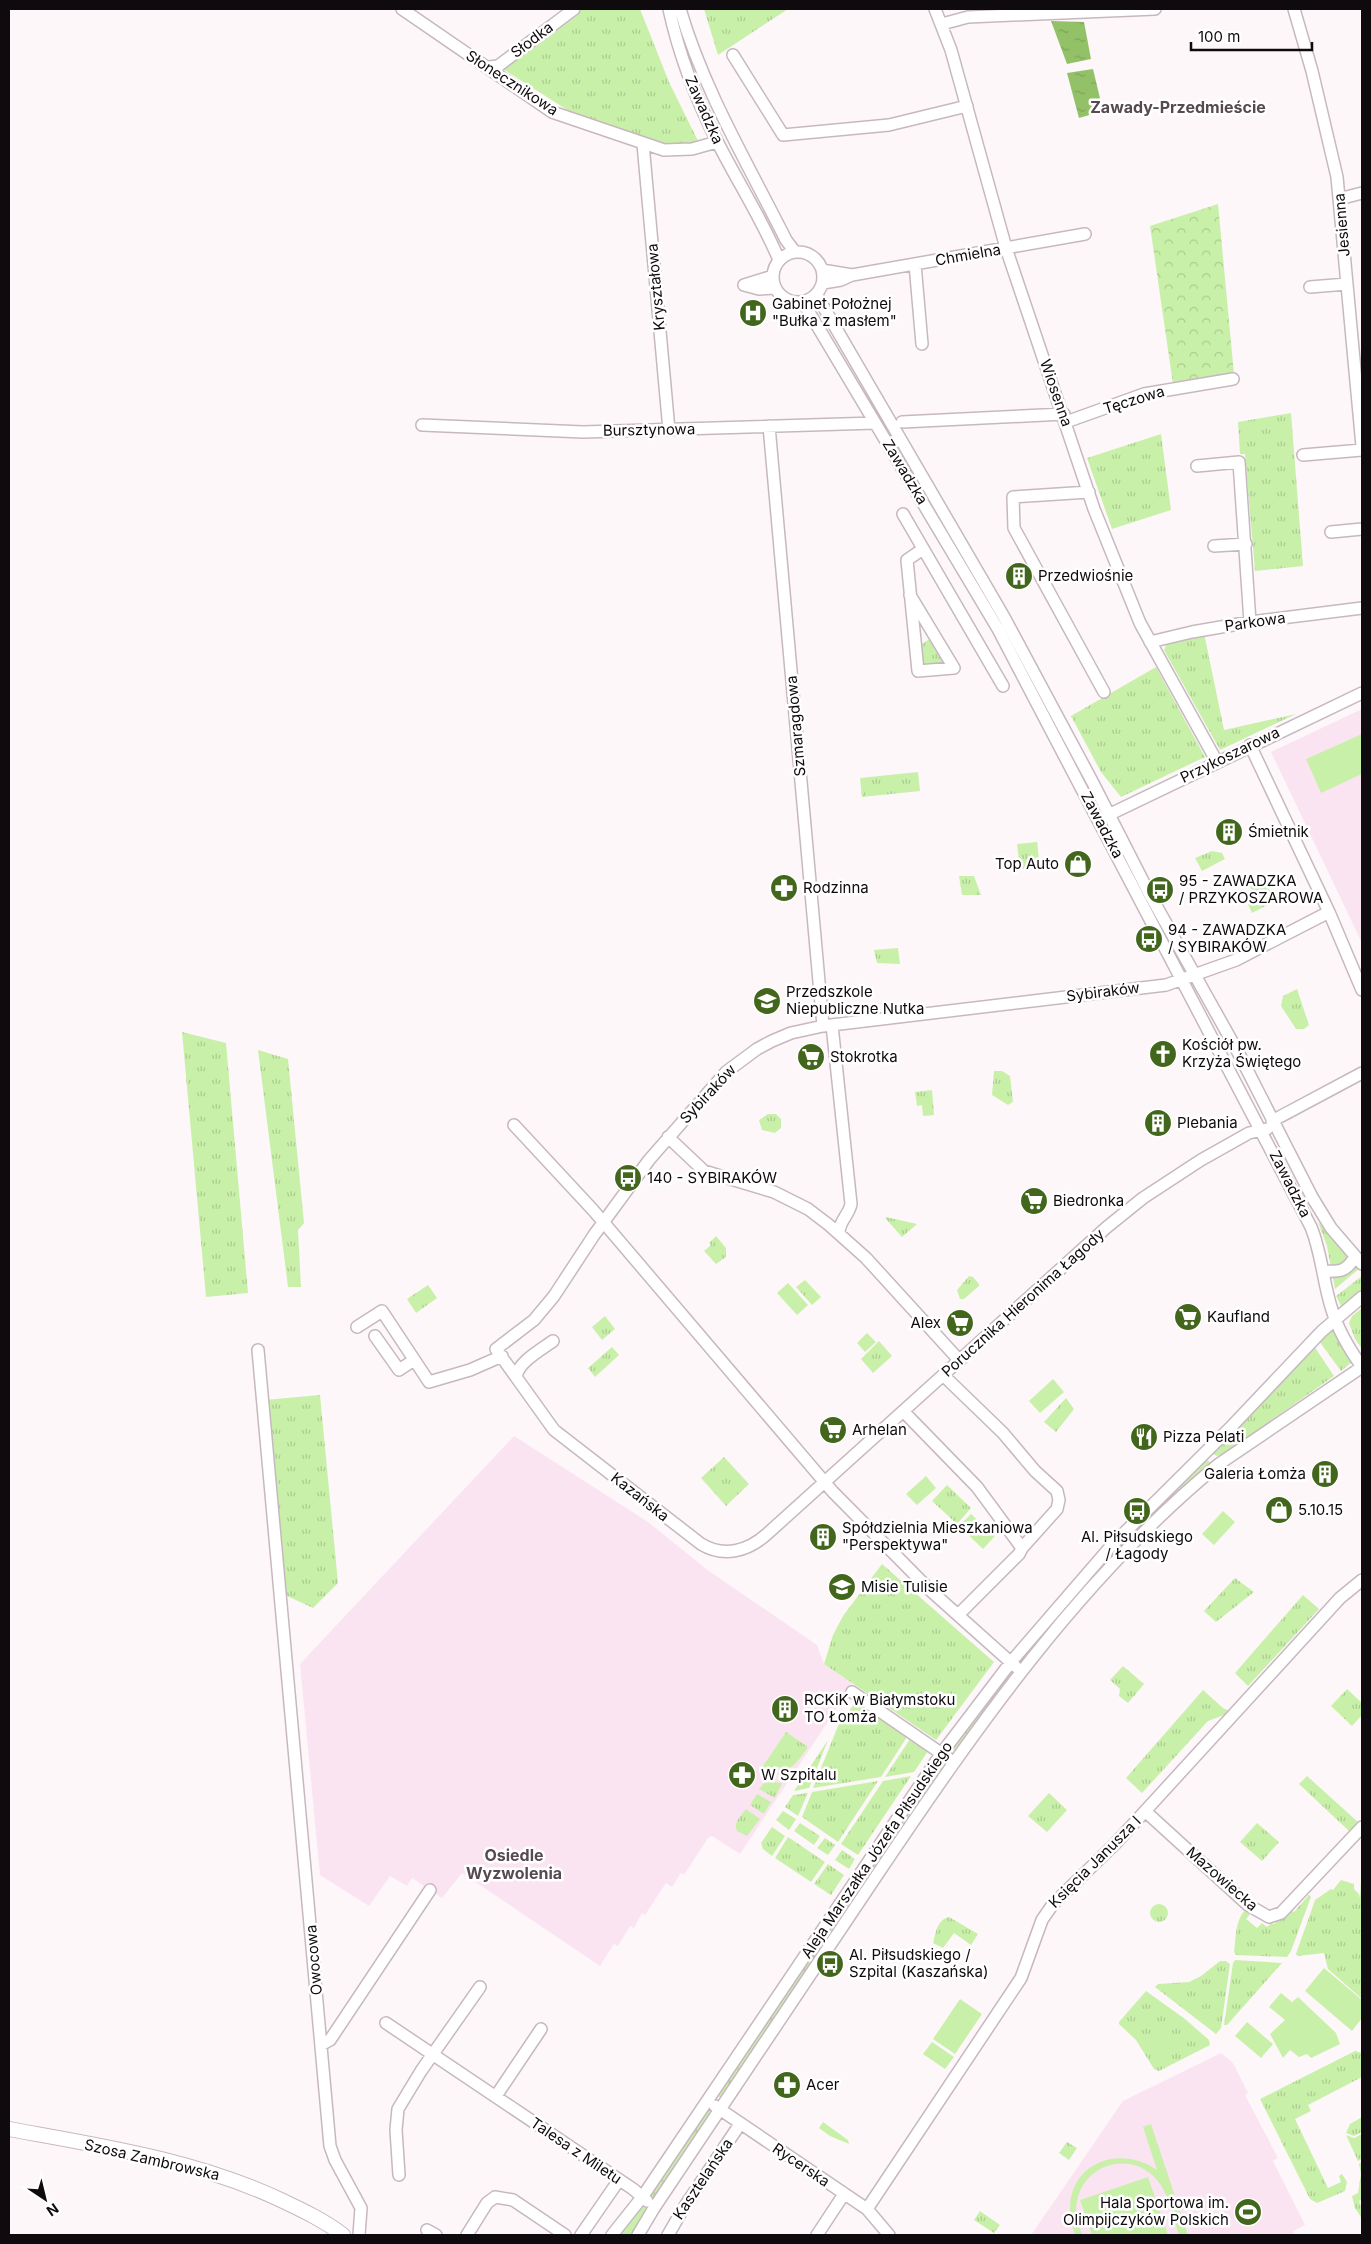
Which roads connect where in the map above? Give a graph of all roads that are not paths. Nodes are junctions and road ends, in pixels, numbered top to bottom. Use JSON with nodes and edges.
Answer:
{"nodes":[{"id":1,"x":402,"y":9,"type":"edge"},
{"id":2,"x":574,"y":9,"type":"edge"},
{"id":3,"x":668,"y":9,"type":"edge"},
{"id":4,"x":680,"y":9,"type":"edge"},
{"id":5,"x":935,"y":9,"type":"edge"},
{"id":6,"x":1155,"y":9,"type":"edge"},
{"id":7,"x":1294,"y":9,"type":"edge"},
{"id":8,"x":942,"y":24,"type":"junction"},
{"id":9,"x":733,"y":55,"type":"dead end"},
{"id":10,"x":489,"y":67,"type":"junction"},
{"id":11,"x":967,"y":106,"type":"junction"},
{"id":12,"x":717,"y":142,"type":"junction"},
{"id":13,"x":643,"y":144,"type":"junction"},
{"id":14,"x":1362,"y":193,"type":"edge"},
{"id":15,"x":1339,"y":199,"type":"junction"},
{"id":16,"x":1085,"y":234,"type":"dead end"},
{"id":17,"x":1006,"y":248,"type":"junction"},
{"id":18,"x":795,"y":252,"type":"junction"},
{"id":19,"x":779,"y":260,"type":"junction"},
{"id":20,"x":915,"y":264,"type":"junction"},
{"id":21,"x":822,"y":270,"type":"junction"},
{"id":22,"x":852,"y":275,"type":"junction"},
{"id":23,"x":823,"y":283,"type":"junction"},
{"id":24,"x":1347,"y":284,"type":"junction"},
{"id":25,"x":1310,"y":287,"type":"dead end"},
{"id":26,"x":816,"y":294,"type":"junction"},
{"id":27,"x":803,"y":302,"type":"junction"},
{"id":28,"x":922,"y":344,"type":"dead end"},
{"id":29,"x":1233,"y":379,"type":"dead end"},
{"id":30,"x":1065,"y":418,"type":"junction"},
{"id":31,"x":902,"y":422,"type":"dead end"},
{"id":32,"x":875,"y":423,"type":"junction"},
{"id":33,"x":422,"y":425,"type":"dead end"},
{"id":34,"x":769,"y":426,"type":"junction"},
{"id":35,"x":669,"y":430,"type":"junction"},
{"id":36,"x":1362,"y":448,"type":"edge"},
{"id":37,"x":1303,"y":455,"type":"dead end"},
{"id":38,"x":1197,"y":466,"type":"dead end"},
{"id":39,"x":1089,"y":492,"type":"junction"},
{"id":40,"x":903,"y":514,"type":"dead end"},
{"id":41,"x":1362,"y":529,"type":"edge"},
{"id":42,"x":1330,"y":532,"type":"dead end"},
{"id":43,"x":1246,"y":544,"type":"junction"},
{"id":44,"x":1214,"y":546,"type":"dead end"},
{"id":45,"x":923,"y":549,"type":"junction"},
{"id":46,"x":910,"y":595,"type":"junction"},
{"id":47,"x":1362,"y":608,"type":"edge"},
{"id":48,"x":1250,"y":622,"type":"junction"},
{"id":49,"x":1150,"y":642,"type":"junction"},
{"id":50,"x":1003,"y":686,"type":"dead end"},
{"id":51,"x":1104,"y":692,"type":"dead end"},
{"id":52,"x":1362,"y":693,"type":"edge"},
{"id":53,"x":1250,"y":746,"type":"junction"},
{"id":54,"x":1217,"y":762,"type":"junction"},
{"id":55,"x":1104,"y":817,"type":"junction"},
{"id":56,"x":1329,"y":912,"type":"junction"},
{"id":57,"x":1188,"y":978,"type":"junction"},
{"id":58,"x":1362,"y":990,"type":"edge"},
{"id":59,"x":828,"y":1025,"type":"junction"},
{"id":60,"x":1230,"y":1037,"type":"junction"},
{"id":61,"x":1216,"y":1044,"type":"junction"},
{"id":62,"x":1239,"y":1054,"type":"junction"},
{"id":63,"x":1226,"y":1061,"type":"junction"},
{"id":64,"x":1362,"y":1073,"type":"edge"},
{"id":65,"x":1274,"y":1124,"type":"junction"},
{"id":66,"x":514,"y":1125,"type":"dead end"},
{"id":67,"x":1261,"y":1129,"type":"junction"},
{"id":68,"x":668,"y":1137,"type":"junction"},
{"id":69,"x":842,"y":1221,"type":"junction"},
{"id":70,"x":603,"y":1222,"type":"junction"},
{"id":71,"x":830,"y":1225,"type":"junction"},
{"id":72,"x":839,"y":1233,"type":"junction"},
{"id":73,"x":1358,"y":1260,"type":"edge"},
{"id":74,"x":1323,"y":1271,"type":"junction"},
{"id":75,"x":1362,"y":1297,"type":"edge"},
{"id":76,"x":1335,"y":1319,"type":"junction"},
{"id":77,"x":358,"y":1327,"type":"dead end"},
{"id":78,"x":375,"y":1336,"type":"dead end"},
{"id":79,"x":553,"y":1340,"type":"dead end"},
{"id":80,"x":258,"y":1350,"type":"dead end"},
{"id":81,"x":499,"y":1352,"type":"junction"},
{"id":82,"x":414,"y":1360,"type":"junction"},
{"id":83,"x":959,"y":1360,"type":"junction"},
{"id":84,"x":1362,"y":1367,"type":"edge"},
{"id":85,"x":943,"y":1375,"type":"junction"},
{"id":86,"x":516,"y":1377,"type":"junction"},
{"id":87,"x":903,"y":1411,"type":"junction"},
{"id":88,"x":824,"y":1482,"type":"junction"},
{"id":89,"x":1022,"y":1548,"type":"junction"},
{"id":90,"x":1362,"y":1580,"type":"edge"},
{"id":91,"x":958,"y":1615,"type":"junction"},
{"id":92,"x":1011,"y":1662,"type":"junction"},
{"id":93,"x":1022,"y":1672,"type":"junction"},
{"id":94,"x":852,"y":1692,"type":"dead end"},
{"id":95,"x":941,"y":1754,"type":"junction"},
{"id":96,"x":953,"y":1762,"type":"junction"},
{"id":97,"x":1145,"y":1811,"type":"junction"},
{"id":98,"x":1362,"y":1827,"type":"edge"},
{"id":99,"x":430,"y":1890,"type":"dead end"},
{"id":100,"x":480,"y":1987,"type":"dead end"},
{"id":101,"x":386,"y":2023,"type":"dead end"},
{"id":102,"x":541,"y":2029,"type":"dead end"},
{"id":103,"x":321,"y":2045,"type":"junction"},
{"id":104,"x":434,"y":2055,"type":"junction"},
{"id":105,"x":496,"y":2096,"type":"junction"},
{"id":106,"x":707,"y":2101,"type":"junction"},
{"id":107,"x":720,"y":2109,"type":"junction"},
{"id":108,"x":740,"y":2124,"type":"junction"},
{"id":109,"x":9,"y":2129,"type":"edge"},
{"id":110,"x":399,"y":2175,"type":"dead end"},
{"id":111,"x":619,"y":2180,"type":"junction"},
{"id":112,"x":844,"y":2194,"type":"junction"},
{"id":113,"x":643,"y":2196,"type":"junction"},
{"id":114,"x":654,"y":2208,"type":"junction"},
{"id":115,"x":867,"y":2209,"type":"junction"},
{"id":116,"x":343,"y":2235,"type":"edge"},
{"id":117,"x":359,"y":2235,"type":"edge"},
{"id":118,"x":467,"y":2235,"type":"edge"},
{"id":119,"x":564,"y":2235,"type":"edge"},
{"id":120,"x":581,"y":2235,"type":"edge"},
{"id":121,"x":612,"y":2235,"type":"edge"},
{"id":122,"x":638,"y":2235,"type":"edge"},
{"id":123,"x":668,"y":2235,"type":"edge"},
{"id":124,"x":816,"y":2235,"type":"edge"},
{"id":125,"x":889,"y":2235,"type":"edge"}],
"edges":[{"from":1,"to":10,"type":"street","name":"Słonecznikowa"},
{"from":2,"to":10,"type":"street","name":"Słodka"},
{"from":3,"to":12,"type":"street","name":"Zawadzka"},
{"from":4,"to":18,"type":"street","name":"Zawadzka"},
{"from":5,"to":8,"type":"street","name":"Wiosenna"},
{"from":6,"to":8,"type":"street"},
{"from":7,"to":15,"type":"street","name":"Jesienna"},
{"from":8,"to":11,"type":"street","name":"Wiosenna"},
{"from":9,"to":11,"type":"street"},
{"from":10,"to":13,"type":"street","name":"Słonecznikowa"},
{"from":11,"to":17,"type":"street","name":"Wiosenna"},
{"from":12,"to":13,"type":"street","name":"Słonecznikowa"},
{"from":12,"to":19,"type":"street","name":"Zawadzka"},
{"from":13,"to":35,"type":"street","name":"Kryształowa"},
{"from":14,"to":15,"type":"street"},
{"from":15,"to":24,"type":"street","name":"Jesienna"},
{"from":16,"to":17,"type":"street","name":"Chmielna"},
{"from":17,"to":20,"type":"street","name":"Chmielna"},
{"from":17,"to":30,"type":"street","name":"Wiosenna"},
{"from":18,"to":19,"type":"street"},
{"from":18,"to":21,"type":"street"},
{"from":19,"to":27,"type":"street"},
{"from":20,"to":22,"type":"street","name":"Chmielna"},
{"from":20,"to":28,"type":"street"},
{"from":21,"to":22,"type":"street","name":"Chmielna"},
{"from":21,"to":23,"type":"street"},
{"from":22,"to":23,"type":"street","name":"Chmielna"},
{"from":23,"to":26,"type":"street"},
{"from":24,"to":25,"type":"street"},
{"from":24,"to":36,"type":"street","name":"Jesienna"},
{"from":26,"to":27,"type":"street"},
{"from":26,"to":55,"type":"street","name":"Zawadzka"},
{"from":27,"to":32,"type":"street","name":"Zawadzka"},
{"from":29,"to":30,"type":"street","name":"Tęczowa"},
{"from":30,"to":31,"type":"street"},
{"from":30,"to":39,"type":"street","name":"Wiosenna"},
{"from":32,"to":34,"type":"street","name":"Bursztynowa"},
{"from":32,"to":55,"type":"street","name":"Zawadzka"},
{"from":33,"to":35,"type":"street","name":"Bursztynowa"},
{"from":34,"to":35,"type":"street","name":"Bursztynowa"},
{"from":34,"to":59,"type":"street","name":"Szmaragdowa"},
{"from":36,"to":37,"type":"street"},
{"from":38,"to":43,"type":"street"},
{"from":39,"to":49,"type":"street","name":"Wiosenna"},
{"from":39,"to":51,"type":"street"},
{"from":40,"to":45,"type":"street"},
{"from":41,"to":42,"type":"street"},
{"from":43,"to":44,"type":"street"},
{"from":43,"to":48,"type":"street"},
{"from":45,"to":46,"type":"street"},
{"from":45,"to":50,"type":"street"},
{"from":46,"to":46,"type":"street"},
{"from":47,"to":48,"type":"street","name":"Parkowa"},
{"from":48,"to":49,"type":"street","name":"Parkowa"},
{"from":49,"to":54,"type":"street","name":"Wiosenna"},
{"from":52,"to":53,"type":"street","name":"Przykoszarowa"},
{"from":53,"to":54,"type":"street","name":"Przykoszarowa"},
{"from":53,"to":56,"type":"street"},
{"from":54,"to":55,"type":"street","name":"Przykoszarowa"},
{"from":55,"to":57,"type":"street","name":"Zawadzka"},
{"from":56,"to":57,"type":"street","name":"Sybiraków"},
{"from":56,"to":58,"type":"street"},
{"from":57,"to":59,"type":"street","name":"Sybiraków"},
{"from":57,"to":60,"type":"street","name":"Zawadzka"},
{"from":57,"to":61,"type":"street","name":"Zawadzka"},
{"from":59,"to":68,"type":"street","name":"Sybiraków"},
{"from":59,"to":69,"type":"street","name":"Szmaragdowa"},
{"from":60,"to":61,"type":"street"},
{"from":60,"to":62,"type":"street","name":"Zawadzka"},
{"from":61,"to":63,"type":"street","name":"Zawadzka"},
{"from":62,"to":63,"type":"street"},
{"from":62,"to":65,"type":"street","name":"Zawadzka"},
{"from":63,"to":67,"type":"street","name":"Zawadzka"},
{"from":64,"to":65,"type":"street"},
{"from":65,"to":67,"type":"street","name":"Porucznika Hieronima Łagody"},
{"from":65,"to":73,"type":"street","name":"Zawadzka"},
{"from":66,"to":70,"type":"street"},
{"from":67,"to":74,"type":"street","name":"Zawadzka"},
{"from":67,"to":83,"type":"street","name":"Porucznika Hieronima Łagody"},
{"from":68,"to":70,"type":"street","name":"Sybiraków"},
{"from":68,"to":71,"type":"street"},
{"from":69,"to":71,"type":"street"},
{"from":69,"to":72,"type":"street","name":"Szmaragdowa"},
{"from":70,"to":81,"type":"street","name":"Sybiraków"},
{"from":70,"to":88,"type":"street"},
{"from":71,"to":72,"type":"street"},
{"from":72,"to":83,"type":"street"},
{"from":73,"to":74,"type":"street"},
{"from":74,"to":76,"type":"street","name":"Zawadzka"},
{"from":75,"to":76,"type":"street","name":"Aleja Marszałka Józefa Piłsudskiego"},
{"from":76,"to":84,"type":"street","name":"Zawadzka"},
{"from":76,"to":92,"type":"street","name":"Aleja Marszałka Józefa Piłsudskiego"},
{"from":77,"to":82,"type":"street"},
{"from":78,"to":82,"type":"street"},
{"from":79,"to":86,"type":"street"},
{"from":80,"to":103,"type":"street","name":"Owocowa"},
{"from":81,"to":82,"type":"street","name":"Sybiraków"},
{"from":81,"to":86,"type":"street","name":"Kazańska"},
{"from":83,"to":85,"type":"street","name":"Porucznika Hieronima Łagody"},
{"from":84,"to":93,"type":"street","name":"Aleja Marszałka Józefa Piłsudskiego"},
{"from":85,"to":87,"type":"street","name":"Porucznika Hieronima Łagody"},
{"from":85,"to":89,"type":"street"},
{"from":86,"to":88,"type":"street","name":"Kazańska"},
{"from":87,"to":88,"type":"street","name":"Porucznika Hieronima Łagody"},
{"from":87,"to":89,"type":"street"},
{"from":88,"to":91,"type":"street"},
{"from":89,"to":91,"type":"street"},
{"from":90,"to":97,"type":"street","name":"Księcia Janusza I"},
{"from":91,"to":92,"type":"street"},
{"from":92,"to":93,"type":"street"},
{"from":92,"to":95,"type":"street","name":"Aleja Marszałka Józefa Piłsudskiego"},
{"from":93,"to":96,"type":"street","name":"Aleja Marszałka Józefa Piłsudskiego"},
{"from":94,"to":95,"type":"street"},
{"from":95,"to":96,"type":"street"},
{"from":95,"to":106,"type":"street","name":"Aleja Marszałka Józefa Piłsudskiego"},
{"from":96,"to":107,"type":"street","name":"Aleja Marszałka Józefa Piłsudskiego"},
{"from":97,"to":98,"type":"street","name":"Mazowiecka"},
{"from":97,"to":115,"type":"street","name":"Księcia Janusza I"},
{"from":99,"to":103,"type":"street"},
{"from":100,"to":104,"type":"street"},
{"from":101,"to":104,"type":"street","name":"Talesa z Miletu"},
{"from":102,"to":105,"type":"street"},
{"from":103,"to":117,"type":"street","name":"Owocowa"},
{"from":104,"to":105,"type":"street","name":"Talesa z Miletu"},
{"from":104,"to":110,"type":"street"},
{"from":105,"to":111,"type":"street","name":"Talesa z Miletu"},
{"from":106,"to":107,"type":"street","name":"Rycerska"},
{"from":106,"to":113,"type":"street","name":"Aleja Marszałka Józefa Piłsudskiego"},
{"from":107,"to":108,"type":"street","name":"Rycerska"},
{"from":107,"to":114,"type":"street","name":"Aleja Marszałka Józefa Piłsudskiego"},
{"from":108,"to":112,"type":"street","name":"Rycerska"},
{"from":108,"to":123,"type":"street","name":"Kasztelańska"},
{"from":109,"to":116,"type":"main road","name":"Szosa Zambrowska"},
{"from":111,"to":113,"type":"street","name":"Talesa z Miletu"},
{"from":111,"to":120,"type":"street"},
{"from":112,"to":115,"type":"street","name":"Rycerska"},
{"from":112,"to":124,"type":"street"},
{"from":113,"to":114,"type":"street","name":"Talesa z Miletu"},
{"from":113,"to":121,"type":"street","name":"Aleja Marszałka Józefa Piłsudskiego"},
{"from":114,"to":122,"type":"street","name":"Aleja Marszałka Józefa Piłsudskiego"},
{"from":115,"to":125,"type":"street","name":"Rycerska"},
{"from":118,"to":119,"type":"street"}]}
